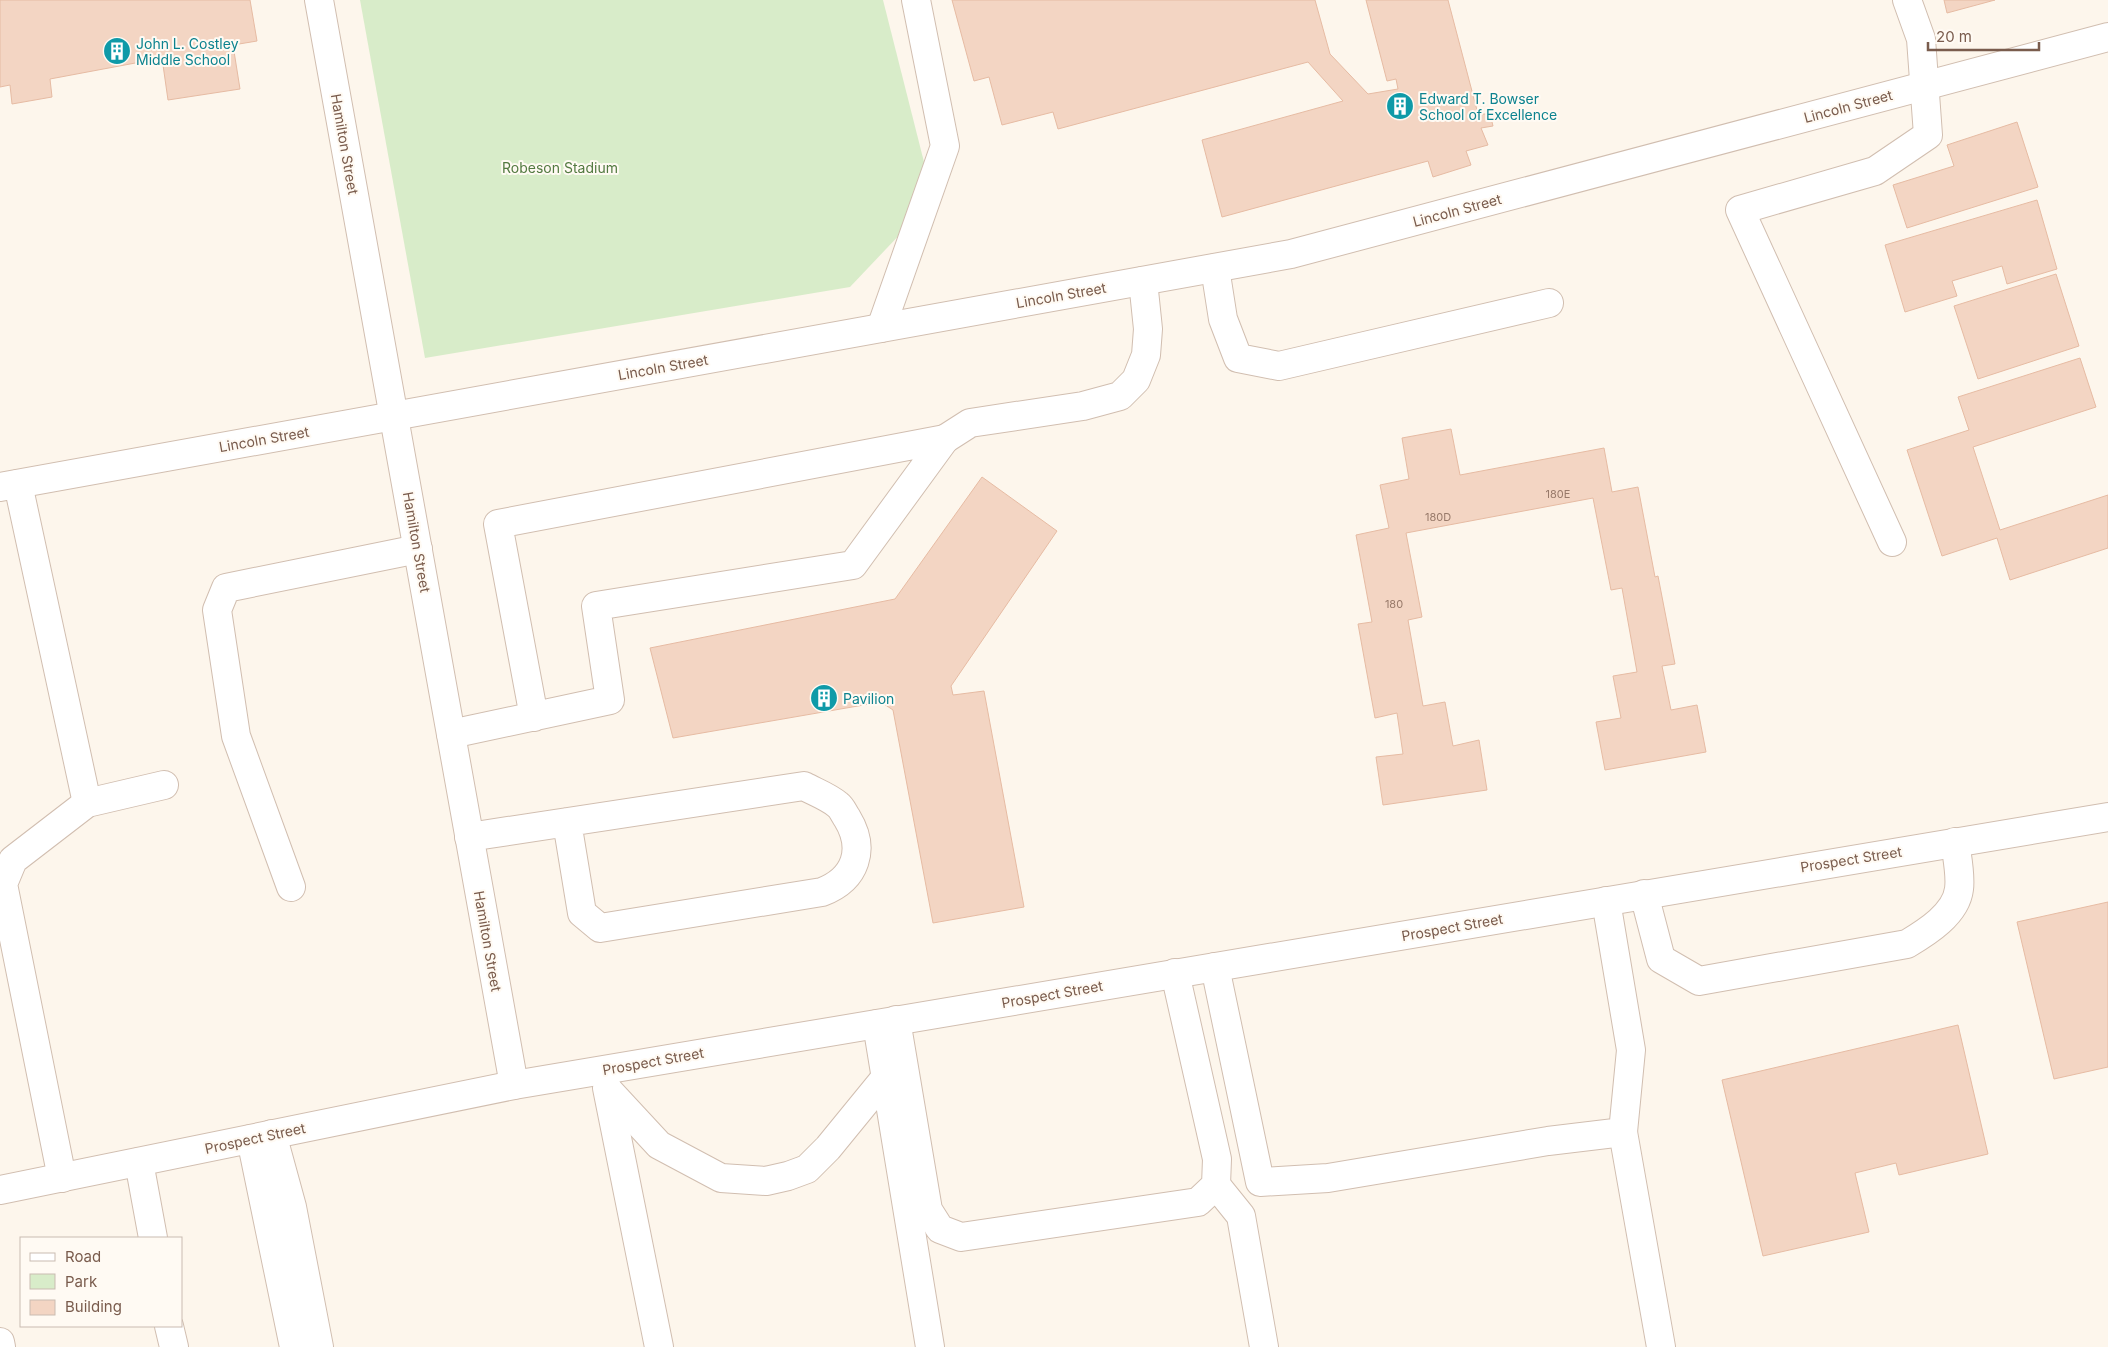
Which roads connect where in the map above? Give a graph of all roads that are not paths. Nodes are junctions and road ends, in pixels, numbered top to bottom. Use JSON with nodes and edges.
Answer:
{"nodes":[{"id":1,"x":319,"y":0,"type":"edge"},
{"id":2,"x":916,"y":0,"type":"edge"},
{"id":3,"x":1907,"y":0,"type":"edge"},
{"id":4,"x":2108,"y":37,"type":"edge"},
{"id":5,"x":1924,"y":86,"type":"junction"},
{"id":6,"x":1215,"y":268,"type":"junction"},
{"id":7,"x":1143,"y":281,"type":"junction"},
{"id":8,"x":1549,"y":303,"type":"dead end"},
{"id":9,"x":880,"y":328,"type":"junction"},
{"id":10,"x":394,"y":416,"type":"junction"},
{"id":11,"x":945,"y":439,"type":"junction"},
{"id":12,"x":9,"y":485,"type":"edge"},
{"id":13,"x":1892,"y":542,"type":"dead end"},
{"id":14,"x":418,"y":549,"type":"junction"},
{"id":15,"x":534,"y":717,"type":"junction"},
{"id":16,"x":451,"y":734,"type":"junction"},
{"id":17,"x":164,"y":785,"type":"dead end"},
{"id":18,"x":87,"y":803,"type":"junction"},
{"id":19,"x":2108,"y":816,"type":"edge"},
{"id":20,"x":567,"y":822,"type":"junction"},
{"id":21,"x":470,"y":837,"type":"junction"},
{"id":22,"x":1955,"y":842,"type":"junction"},
{"id":23,"x":292,"y":887,"type":"dead end"},
{"id":24,"x":1644,"y":894,"type":"junction"},
{"id":25,"x":1606,"y":901,"type":"junction"},
{"id":26,"x":1215,"y":967,"type":"junction"},
{"id":27,"x":1175,"y":973,"type":"junction"},
{"id":28,"x":887,"y":1022,"type":"junction"},
{"id":29,"x":886,"y":1077,"type":"junction"},
{"id":30,"x":598,"y":1078,"type":"junction"},
{"id":31,"x":514,"y":1084,"type":"junction"},
{"id":32,"x":1623,"y":1132,"type":"junction"},
{"id":33,"x":261,"y":1137,"type":"junction"},
{"id":34,"x":139,"y":1162,"type":"junction"},
{"id":35,"x":62,"y":1178,"type":"junction"},
{"id":36,"x":1216,"y":1185,"type":"junction"},
{"id":37,"x":0,"y":1190,"type":"edge"},
{"id":38,"x":153,"y":1237,"type":"edge"},
{"id":39,"x":170,"y":1327,"type":"edge"},
{"id":40,"x":0,"y":1342,"type":"edge"},
{"id":41,"x":1,"y":1347,"type":"edge"},
{"id":42,"x":174,"y":1347,"type":"edge"},
{"id":43,"x":294,"y":1347,"type":"edge"},
{"id":44,"x":318,"y":1347,"type":"edge"},
{"id":45,"x":642,"y":1347,"type":"edge"},
{"id":46,"x":659,"y":1347,"type":"edge"},
{"id":47,"x":930,"y":1347,"type":"edge"},
{"id":48,"x":1264,"y":1347,"type":"edge"},
{"id":49,"x":1661,"y":1347,"type":"edge"}],
"edges":[{"from":1,"to":10,"type":"street","name":"Hamilton Street"},
{"from":2,"to":9,"type":"street"},
{"from":3,"to":5,"type":"street"},
{"from":4,"to":5,"type":"street","name":"Lincoln Street"},
{"from":5,"to":6,"type":"street","name":"Lincoln Street"},
{"from":5,"to":13,"type":"street"},
{"from":6,"to":7,"type":"street","name":"Lincoln Street"},
{"from":6,"to":8,"type":"street"},
{"from":7,"to":9,"type":"street","name":"Lincoln Street"},
{"from":7,"to":11,"type":"street"},
{"from":9,"to":10,"type":"street","name":"Lincoln Street"},
{"from":10,"to":12,"type":"street","name":"Lincoln Street"},
{"from":10,"to":14,"type":"street","name":"Hamilton Street"},
{"from":11,"to":15,"type":"street"},
{"from":11,"to":15,"type":"street"},
{"from":12,"to":18,"type":"street"},
{"from":14,"to":16,"type":"street","name":"Hamilton Street"},
{"from":14,"to":23,"type":"street"},
{"from":15,"to":16,"type":"street"},
{"from":16,"to":21,"type":"street","name":"Hamilton Street"},
{"from":17,"to":18,"type":"street"},
{"from":18,"to":35,"type":"street"},
{"from":19,"to":22,"type":"street","name":"Prospect Street"},
{"from":20,"to":20,"type":"street"},
{"from":20,"to":21,"type":"street"},
{"from":21,"to":31,"type":"street","name":"Hamilton Street"},
{"from":22,"to":24,"type":"street","name":"Prospect Street"},
{"from":22,"to":24,"type":"street"},
{"from":24,"to":25,"type":"street","name":"Prospect Street"},
{"from":25,"to":26,"type":"street","name":"Prospect Street"},
{"from":25,"to":32,"type":"street"},
{"from":26,"to":27,"type":"street","name":"Prospect Street"},
{"from":26,"to":32,"type":"street"},
{"from":27,"to":28,"type":"street","name":"Prospect Street"},
{"from":27,"to":36,"type":"street"},
{"from":28,"to":29,"type":"street"},
{"from":28,"to":30,"type":"street","name":"Prospect Street"},
{"from":28,"to":36,"type":"street"},
{"from":29,"to":30,"type":"street"},
{"from":29,"to":47,"type":"street"},
{"from":30,"to":31,"type":"street","name":"Prospect Street"},
{"from":30,"to":45,"type":"street"},
{"from":30,"to":46,"type":"street"},
{"from":31,"to":33,"type":"street","name":"Prospect Street"},
{"from":32,"to":49,"type":"street"},
{"from":33,"to":34,"type":"street","name":"Prospect Street"},
{"from":33,"to":43,"type":"street"},
{"from":33,"to":44,"type":"street"},
{"from":34,"to":35,"type":"street","name":"Prospect Street"},
{"from":34,"to":38,"type":"street"},
{"from":35,"to":37,"type":"street","name":"Prospect Street"},
{"from":36,"to":48,"type":"street"},
{"from":39,"to":42,"type":"street"},
{"from":40,"to":41,"type":"street"}]}
